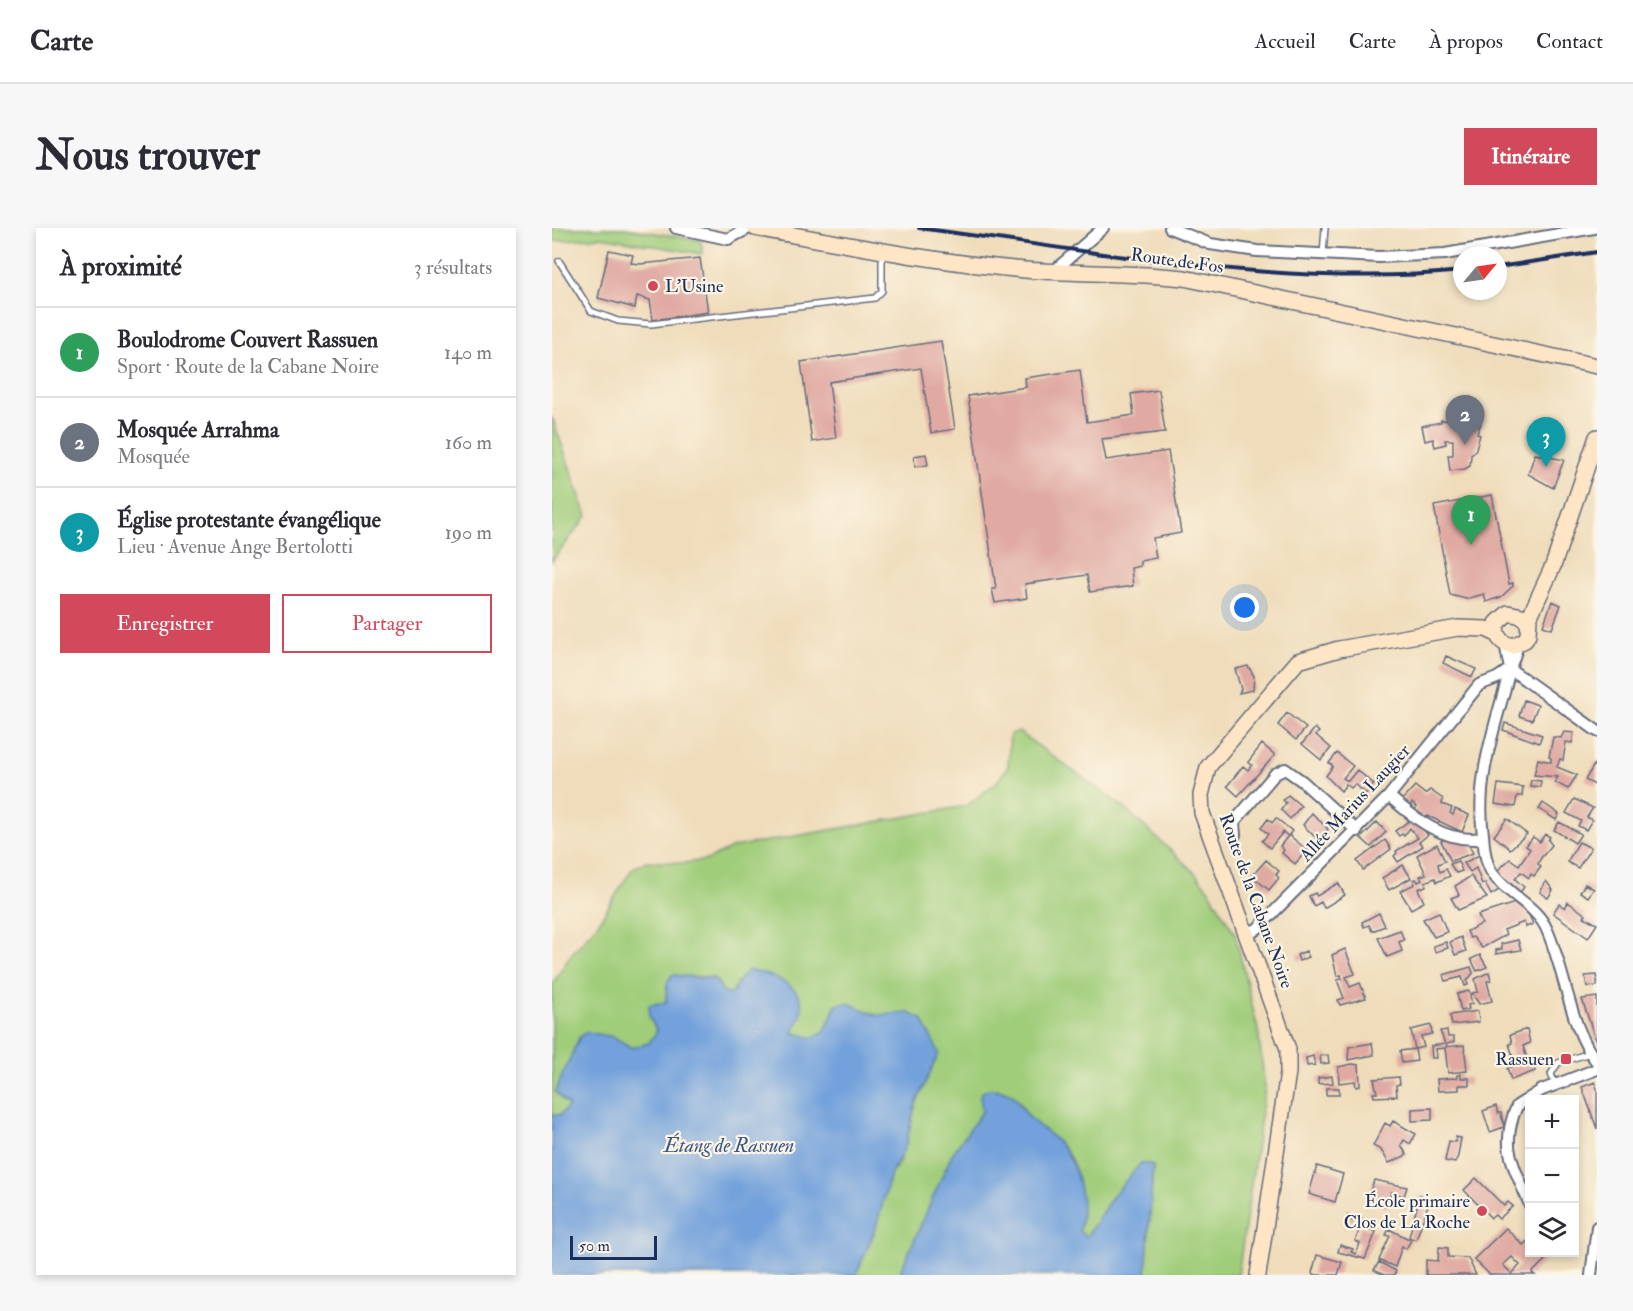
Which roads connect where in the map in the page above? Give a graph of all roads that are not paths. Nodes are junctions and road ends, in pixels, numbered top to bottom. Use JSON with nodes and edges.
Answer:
{"nodes":[{"id":1,"x":676,"y":228,"type":"edge"},
{"id":2,"x":749,"y":228,"type":"edge"},
{"id":3,"x":755,"y":228,"type":"edge"},
{"id":4,"x":1103,"y":228,"type":"edge"},
{"id":5,"x":1170,"y":228,"type":"edge"},
{"id":6,"x":1325,"y":228,"type":"edge"},
{"id":7,"x":1593,"y":228,"type":"edge"},
{"id":8,"x":882,"y":250,"type":"junction"},
{"id":9,"x":1322,"y":255,"type":"junction"},
{"id":10,"x":559,"y":261,"type":"dead end"},
{"id":11,"x":1054,"y":271,"type":"junction"},
{"id":12,"x":1595,"y":366,"type":"edge"},
{"id":13,"x":1595,"y":448,"type":"edge"},
{"id":14,"x":1536,"y":602,"type":"junction"},
{"id":15,"x":1507,"y":615,"type":"junction"},
{"id":16,"x":1528,"y":623,"type":"junction"},
{"id":17,"x":1458,"y":628,"type":"junction"},
{"id":18,"x":1506,"y":641,"type":"junction"},
{"id":19,"x":1510,"y":669,"type":"junction"},
{"id":20,"x":1597,"y":731,"type":"edge"},
{"id":21,"x":1389,"y":796,"type":"junction"},
{"id":22,"x":1357,"y":831,"type":"junction"},
{"id":23,"x":1234,"y":835,"type":"dead end"},
{"id":24,"x":1483,"y":838,"type":"junction"},
{"id":25,"x":1248,"y":935,"type":"junction"},
{"id":26,"x":1593,"y":1058,"type":"edge"},
{"id":27,"x":1597,"y":1069,"type":"edge"},
{"id":28,"x":1555,"y":1085,"type":"junction"},
{"id":29,"x":1529,"y":1203,"type":"edge"},
{"id":30,"x":1597,"y":1227,"type":"edge"},
{"id":31,"x":1258,"y":1275,"type":"edge"},
{"id":32,"x":1591,"y":1275,"type":"edge"}],
"edges":[{"from":1,"to":2,"type":"street"},
{"from":3,"to":8,"type":"street","name":"Route de Fos"},
{"from":4,"to":11,"type":"street"},
{"from":5,"to":9,"type":"street"},
{"from":6,"to":9,"type":"lane"},
{"from":7,"to":9,"type":"street"},
{"from":8,"to":10,"type":"lane"},
{"from":8,"to":11,"type":"street","name":"Route de Fos"},
{"from":11,"to":12,"type":"street","name":"Route de Fos"},
{"from":13,"to":14,"type":"street"},
{"from":14,"to":15,"type":"street","name":"Route de la Cabane Noire"},
{"from":14,"to":16,"type":"street"},
{"from":15,"to":16,"type":"street"},
{"from":15,"to":17,"type":"street","name":"Route de la Cabane Noire"},
{"from":15,"to":18,"type":"street"},
{"from":16,"to":18,"type":"street"},
{"from":17,"to":18,"type":"street","name":"Route de la Cabane Noire"},
{"from":17,"to":25,"type":"street","name":"Route de la Cabane Noire"},
{"from":18,"to":19,"type":"street"},
{"from":19,"to":20,"type":"street"},
{"from":19,"to":21,"type":"street","name":"Allée Marius Laugier"},
{"from":19,"to":24,"type":"street"},
{"from":21,"to":22,"type":"street","name":"Allée Marius Laugier"},
{"from":21,"to":24,"type":"street"},
{"from":22,"to":23,"type":"street"},
{"from":22,"to":25,"type":"street","name":"Allée Marius Laugier"},
{"from":24,"to":26,"type":"street"},
{"from":25,"to":31,"type":"street","name":"Route de la Cabane Noire"},
{"from":26,"to":28,"type":"lane"},
{"from":27,"to":28,"type":"street"},
{"from":28,"to":29,"type":"street"},
{"from":30,"to":32,"type":"street"}]}
